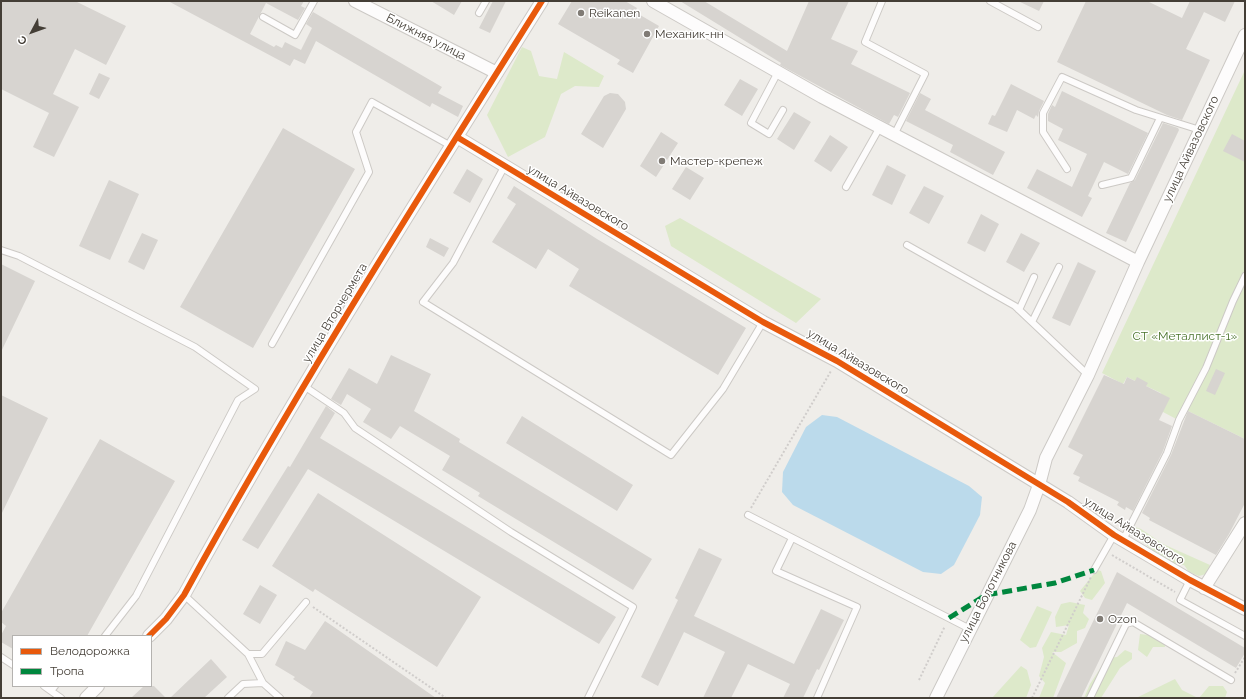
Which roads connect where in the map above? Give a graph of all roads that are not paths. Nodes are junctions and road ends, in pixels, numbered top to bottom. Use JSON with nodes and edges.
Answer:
{"nodes":[{"id":1,"x":314,"y":1,"type":"edge"},
{"id":2,"x":355,"y":1,"type":"edge"},
{"id":3,"x":486,"y":1,"type":"edge"},
{"id":4,"x":542,"y":1,"type":"edge"},
{"id":5,"x":653,"y":1,"type":"edge"},
{"id":6,"x":882,"y":1,"type":"edge"},
{"id":7,"x":990,"y":1,"type":"edge"},
{"id":8,"x":479,"y":13,"type":"dead end"},
{"id":9,"x":263,"y":17,"type":"dead end"},
{"id":10,"x":1038,"y":27,"type":"dead end"},
{"id":11,"x":1245,"y":35,"type":"edge"},
{"id":12,"x":778,"y":72,"type":"junction"},
{"id":13,"x":497,"y":73,"type":"junction"},
{"id":14,"x":783,"y":110,"type":"dead end"},
{"id":15,"x":1160,"y":118,"type":"junction"},
{"id":16,"x":880,"y":127,"type":"junction"},
{"id":17,"x":1200,"y":130,"type":"junction"},
{"id":18,"x":894,"y":134,"type":"junction"},
{"id":19,"x":454,"y":141,"type":"junction"},
{"id":20,"x":504,"y":167,"type":"junction"},
{"id":21,"x":1067,"y":169,"type":"dead end"},
{"id":22,"x":1102,"y":185,"type":"dead end"},
{"id":23,"x":846,"y":187,"type":"dead end"},
{"id":24,"x":907,"y":246,"type":"dead end"},
{"id":25,"x":1,"y":250,"type":"edge"},
{"id":26,"x":1138,"y":262,"type":"junction"},
{"id":27,"x":1059,"y":267,"type":"dead end"},
{"id":28,"x":1245,"y":276,"type":"edge"},
{"id":29,"x":1034,"y":277,"type":"dead end"},
{"id":30,"x":1019,"y":310,"type":"junction"},
{"id":31,"x":763,"y":322,"type":"junction"},
{"id":32,"x":1032,"y":322,"type":"junction"},
{"id":33,"x":272,"y":344,"type":"dead end"},
{"id":34,"x":1088,"y":375,"type":"junction"},
{"id":35,"x":304,"y":386,"type":"junction"},
{"id":36,"x":1039,"y":485,"type":"junction"},
{"id":37,"x":748,"y":515,"type":"road end"},
{"id":38,"x":1245,"y":523,"type":"edge"},
{"id":39,"x":792,"y":538,"type":"junction"},
{"id":40,"x":1119,"y":538,"type":"junction"},
{"id":41,"x":1094,"y":570,"type":"road end"},
{"id":42,"x":1190,"y":580,"type":"junction"},
{"id":43,"x":1204,"y":588,"type":"junction"},
{"id":44,"x":184,"y":595,"type":"junction"},
{"id":45,"x":306,"y":602,"type":"road end"},
{"id":46,"x":1245,"y":609,"type":"edge"},
{"id":47,"x":970,"y":629,"type":"junction"},
{"id":48,"x":106,"y":635,"type":"edge"},
{"id":49,"x":150,"y":635,"type":"edge"},
{"id":50,"x":1245,"y":636,"type":"edge"},
{"id":51,"x":248,"y":654,"type":"junction"},
{"id":52,"x":1,"y":657,"type":"edge"},
{"id":53,"x":12,"y":664,"type":"edge"},
{"id":54,"x":1231,"y":680,"type":"road end"},
{"id":55,"x":263,"y":683,"type":"junction"},
{"id":56,"x":97,"y":687,"type":"edge"},
{"id":57,"x":53,"y":688,"type":"edge"},
{"id":58,"x":61,"y":698,"type":"edge"},
{"id":59,"x":86,"y":698,"type":"edge"},
{"id":60,"x":228,"y":698,"type":"edge"},
{"id":61,"x":280,"y":698,"type":"edge"},
{"id":62,"x":588,"y":698,"type":"edge"},
{"id":63,"x":817,"y":698,"type":"edge"},
{"id":64,"x":936,"y":698,"type":"edge"},
{"id":65,"x":1090,"y":698,"type":"edge"}],
"edges":[{"from":1,"to":9,"type":"lane"},
{"from":2,"to":13,"type":"street","name":"Ближняя улица"},
{"from":3,"to":8,"type":"lane"},
{"from":4,"to":13,"type":"street","name":"улица Вторчермета"},
{"from":5,"to":12,"type":"street"},
{"from":6,"to":18,"type":"lane"},
{"from":7,"to":10,"type":"lane"},
{"from":11,"to":17,"type":"street","name":"улица Айвазовского"},
{"from":12,"to":14,"type":"lane"},
{"from":12,"to":16,"type":"street"},
{"from":13,"to":19,"type":"street","name":"улица Вторчермета"},
{"from":15,"to":17,"type":"lane"},
{"from":15,"to":21,"type":"lane"},
{"from":15,"to":22,"type":"lane"},
{"from":16,"to":18,"type":"street"},
{"from":16,"to":23,"type":"lane"},
{"from":17,"to":26,"type":"street","name":"улица Айвазовского"},
{"from":18,"to":26,"type":"street"},
{"from":19,"to":20,"type":"street","name":"улица Айвазовского"},
{"from":19,"to":33,"type":"lane"},
{"from":19,"to":35,"type":"street","name":"улица Вторчермета"},
{"from":20,"to":31,"type":"street","name":"улица Айвазовского"},
{"from":20,"to":31,"type":"lane"},
{"from":24,"to":30,"type":"lane"},
{"from":25,"to":48,"type":"lane"},
{"from":26,"to":34,"type":"street","name":"улица Айвазовского"},
{"from":27,"to":32,"type":"lane"},
{"from":28,"to":40,"type":"lane"},
{"from":29,"to":30,"type":"lane"},
{"from":30,"to":32,"type":"lane"},
{"from":31,"to":36,"type":"street","name":"улица Айвазовского"},
{"from":32,"to":34,"type":"lane"},
{"from":34,"to":36,"type":"street","name":"улица Айвазовского"},
{"from":35,"to":44,"type":"street","name":"улица Вторчермета"},
{"from":35,"to":62,"type":"lane"},
{"from":36,"to":40,"type":"street","name":"улица Айвазовского"},
{"from":36,"to":47,"type":"street","name":"улица Болотникова"},
{"from":37,"to":39,"type":"lane"},
{"from":38,"to":43,"type":"street"},
{"from":39,"to":47,"type":"lane"},
{"from":39,"to":63,"type":"lane"},
{"from":40,"to":41,"type":"lane"},
{"from":40,"to":42,"type":"street","name":"улица Айвазовского"},
{"from":42,"to":43,"type":"street","name":"улица Айвазовского"},
{"from":42,"to":50,"type":"lane"},
{"from":43,"to":46,"type":"street","name":"улица Айвазовского"},
{"from":44,"to":49,"type":"street","name":"улица Вторчермета"},
{"from":44,"to":51,"type":"lane"},
{"from":45,"to":51,"type":"lane"},
{"from":47,"to":64,"type":"street","name":"улица Болотникова"},
{"from":51,"to":55,"type":"lane"},
{"from":52,"to":53,"type":"lane"},
{"from":54,"to":65,"type":"lane"},
{"from":55,"to":60,"type":"lane"},
{"from":55,"to":61,"type":"lane"},
{"from":56,"to":59,"type":"street"},
{"from":57,"to":58,"type":"lane"}]}
